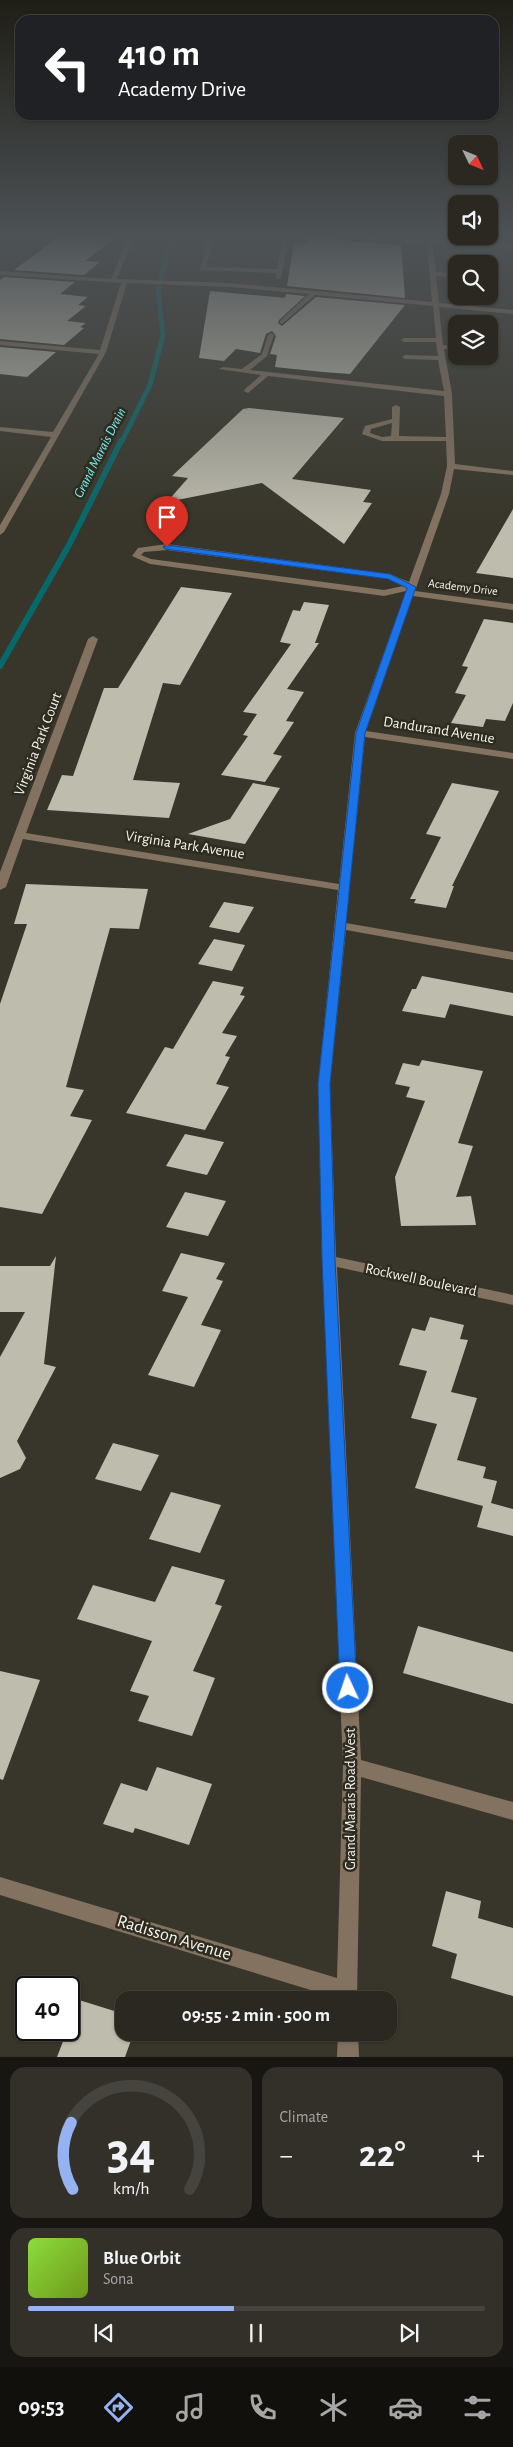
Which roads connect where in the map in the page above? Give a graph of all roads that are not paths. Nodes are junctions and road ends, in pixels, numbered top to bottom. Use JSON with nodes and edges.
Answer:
{"nodes":[{"id":1,"x":109,"y":333,"type":"edge"},
{"id":2,"x":440,"y":333,"type":"edge"},
{"id":3,"x":271,"y":335,"type":"dead end"},
{"id":4,"x":404,"y":340,"type":"dead end"},
{"id":5,"x":0,"y":343,"type":"edge"},
{"id":6,"x":441,"y":343,"type":"junction"},
{"id":7,"x":448,"y":345,"type":"edge"},
{"id":8,"x":103,"y":352,"type":"junction"},
{"id":9,"x":405,"y":357,"type":"dead end"},
{"id":10,"x":442,"y":358,"type":"junction"},
{"id":11,"x":223,"y":370,"type":"dead end"},
{"id":12,"x":243,"y":372,"type":"junction"},
{"id":13,"x":266,"y":374,"type":"junction"},
{"id":14,"x":248,"y":391,"type":"dead end"},
{"id":15,"x":448,"y":394,"type":"junction"},
{"id":16,"x":396,"y":407,"type":"dead end"},
{"id":17,"x":396,"y":420,"type":"junction"},
{"id":18,"x":0,"y":428,"type":"edge"},
{"id":19,"x":57,"y":435,"type":"junction"},
{"id":20,"x":395,"y":438,"type":"junction"},
{"id":21,"x":450,"y":440,"type":"junction"},
{"id":22,"x":451,"y":466,"type":"junction"},
{"id":23,"x":513,"y":473,"type":"edge"},
{"id":24,"x":0,"y":532,"type":"edge"},
{"id":25,"x":411,"y":590,"type":"junction"},
{"id":26,"x":513,"y":607,"type":"edge"},
{"id":27,"x":93,"y":639,"type":"dead end"},
{"id":28,"x":360,"y":733,"type":"junction"},
{"id":29,"x":513,"y":756,"type":"edge"},
{"id":30,"x":19,"y":835,"type":"junction"},
{"id":31,"x":0,"y":887,"type":"edge"},
{"id":32,"x":345,"y":888,"type":"junction"},
{"id":33,"x":341,"y":926,"type":"junction"},
{"id":34,"x":513,"y":956,"type":"edge"},
{"id":35,"x":328,"y":1260,"type":"junction"},
{"id":36,"x":513,"y":1300,"type":"edge"},
{"id":37,"x":352,"y":1766,"type":"junction"},
{"id":38,"x":513,"y":1811,"type":"edge"},
{"id":39,"x":0,"y":1886,"type":"edge"},
{"id":40,"x":334,"y":1991,"type":"edge"},
{"id":41,"x":347,"y":1991,"type":"edge"},
{"id":42,"x":348,"y":2041,"type":"edge"},
{"id":43,"x":348,"y":2057,"type":"edge"}],
"edges":[{"from":1,"to":8,"type":"street"},
{"from":2,"to":6,"type":"street","name":"Grand Marais Road West"},
{"from":3,"to":12,"type":"street"},
{"from":4,"to":6,"type":"street"},
{"from":5,"to":8,"type":"street"},
{"from":6,"to":7,"type":"street"},
{"from":6,"to":10,"type":"street","name":"Grand Marais Road West"},
{"from":8,"to":19,"type":"street"},
{"from":9,"to":10,"type":"street"},
{"from":10,"to":15,"type":"street","name":"Grand Marais Road West"},
{"from":11,"to":12,"type":"street"},
{"from":12,"to":13,"type":"street"},
{"from":13,"to":14,"type":"street"},
{"from":13,"to":15,"type":"street"},
{"from":15,"to":21,"type":"street","name":"Grand Marais Road West"},
{"from":16,"to":17,"type":"street"},
{"from":17,"to":20,"type":"street"},
{"from":17,"to":20,"type":"street"},
{"from":18,"to":19,"type":"street"},
{"from":19,"to":24,"type":"street"},
{"from":20,"to":21,"type":"street"},
{"from":21,"to":22,"type":"street","name":"Grand Marais Road West"},
{"from":22,"to":23,"type":"street"},
{"from":22,"to":25,"type":"street","name":"Grand Marais Road West"},
{"from":25,"to":25,"type":"street","name":"Academy Drive"},
{"from":25,"to":26,"type":"street","name":"Academy Drive"},
{"from":25,"to":28,"type":"street","name":"Grand Marais Road West"},
{"from":27,"to":30,"type":"street","name":"Virginia Park Court"},
{"from":28,"to":29,"type":"street","name":"Dandurand Avenue"},
{"from":28,"to":32,"type":"street","name":"Grand Marais Road West"},
{"from":30,"to":31,"type":"street","name":"Virginia Park Court"},
{"from":30,"to":32,"type":"street","name":"Virginia Park Avenue"},
{"from":32,"to":33,"type":"street","name":"Grand Marais Road West"},
{"from":33,"to":34,"type":"street"},
{"from":33,"to":35,"type":"street","name":"Grand Marais Road West"},
{"from":35,"to":36,"type":"street","name":"Rockwell Boulevard"},
{"from":35,"to":37,"type":"street","name":"Grand Marais Road West"},
{"from":37,"to":38,"type":"street"},
{"from":37,"to":41,"type":"street","name":"Grand Marais Road West"},
{"from":39,"to":40,"type":"street","name":"Radisson Avenue"},
{"from":42,"to":43,"type":"street"}]}
